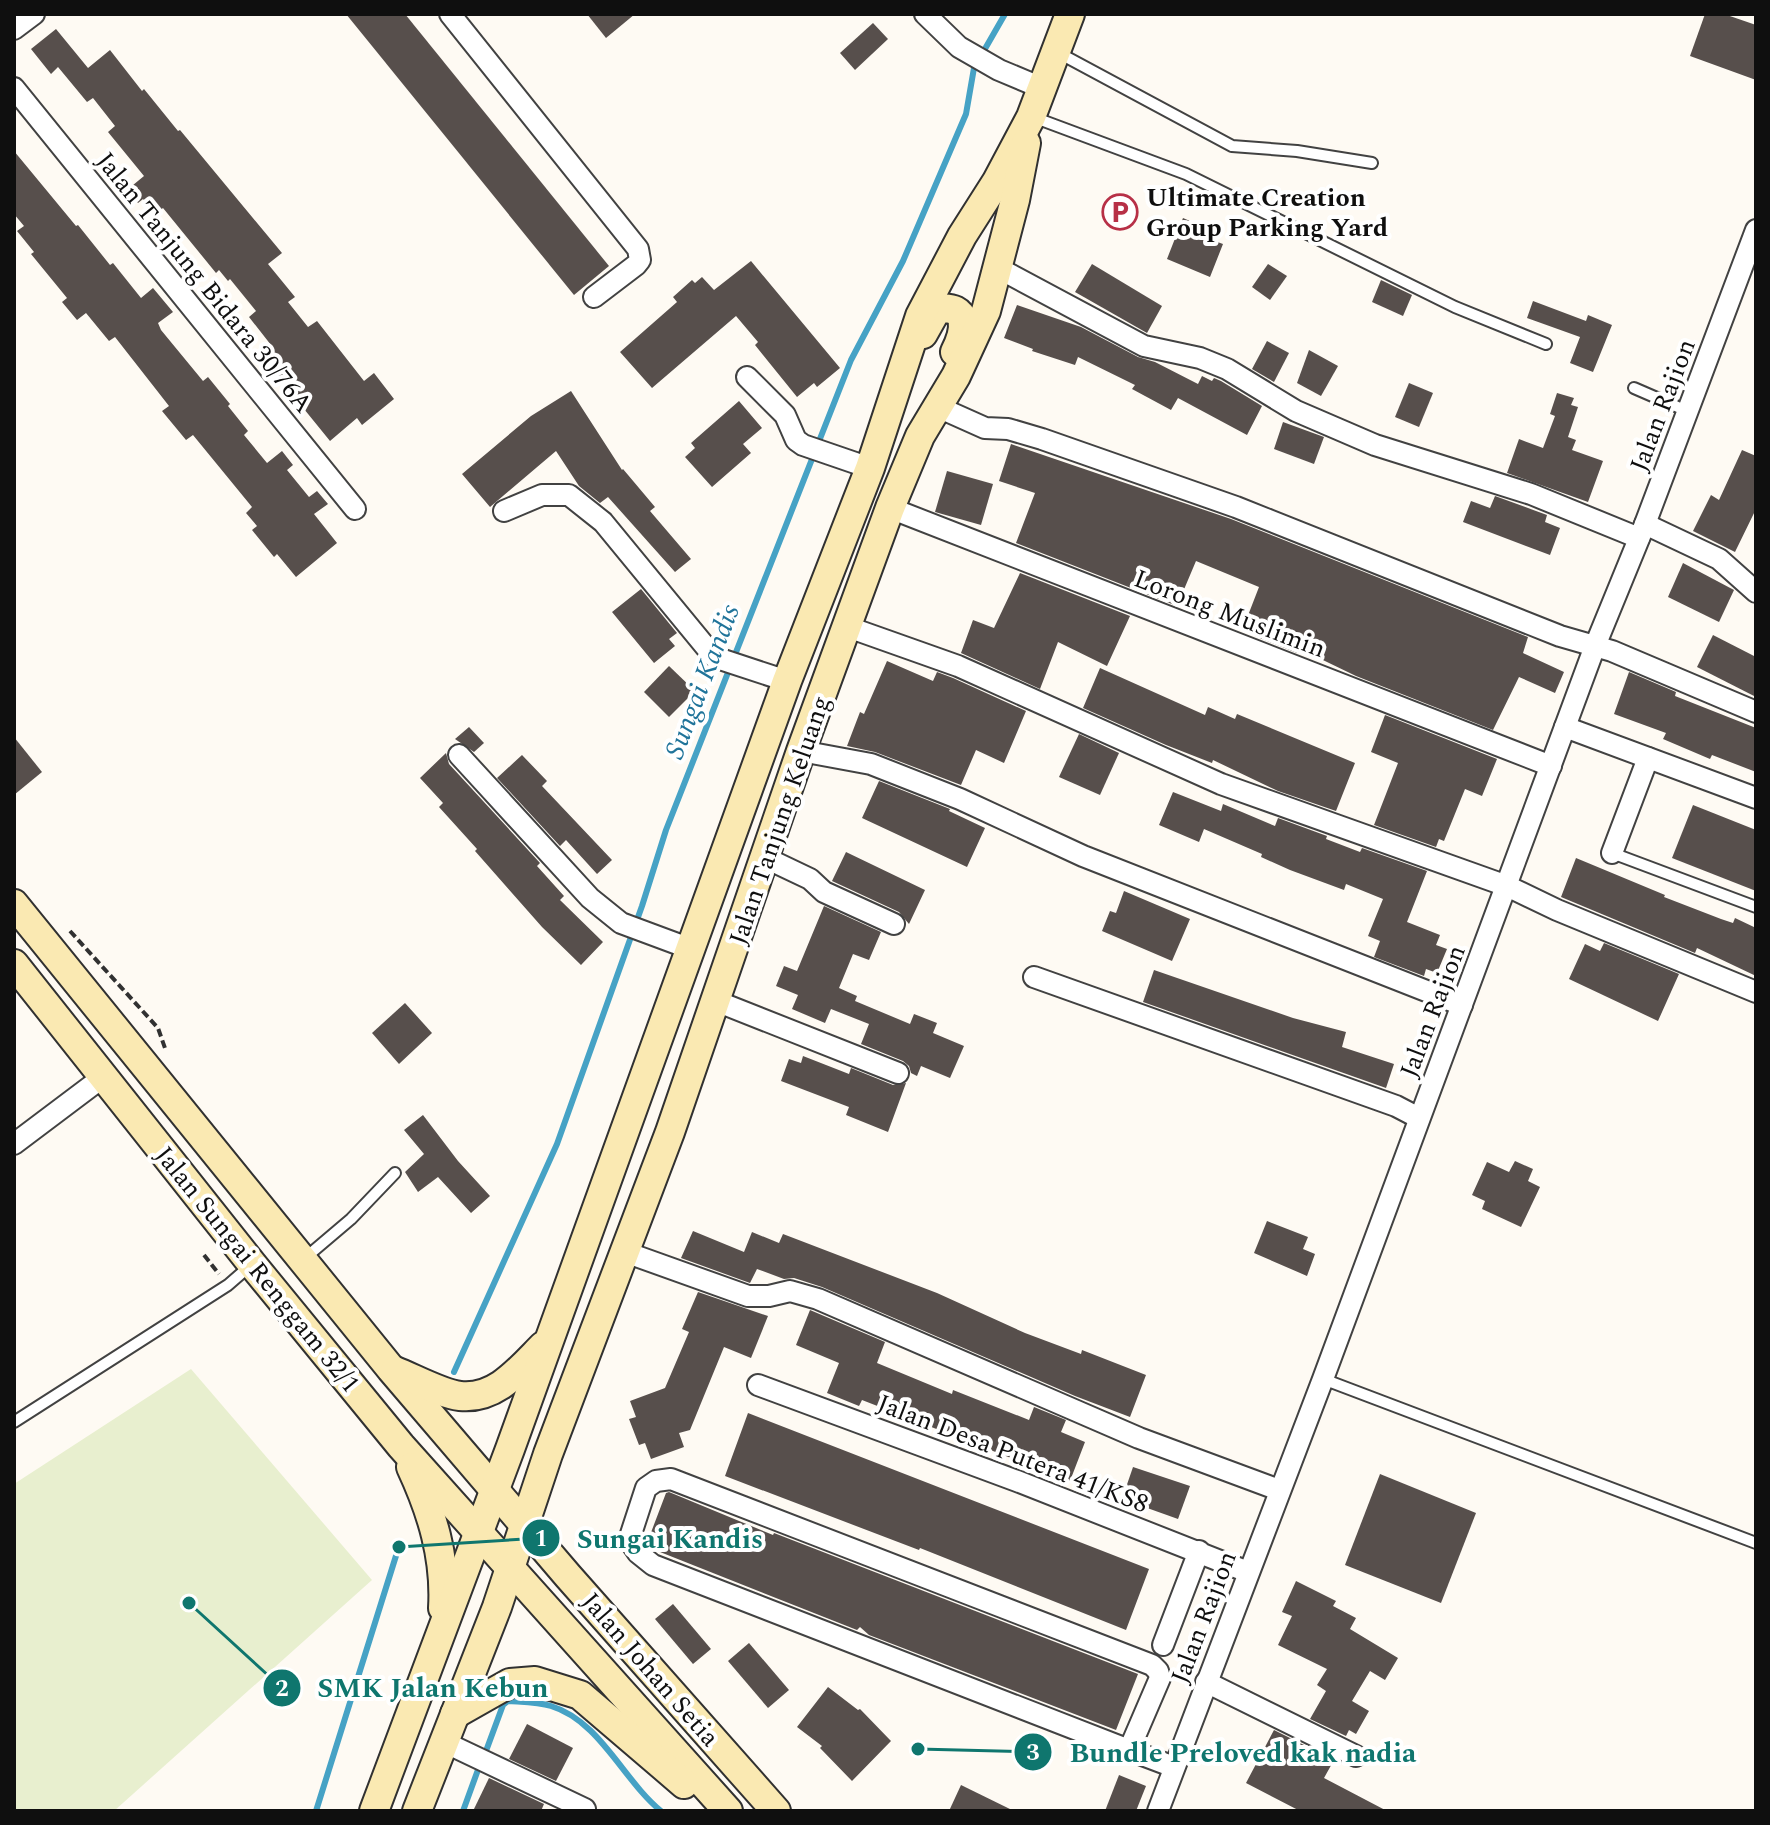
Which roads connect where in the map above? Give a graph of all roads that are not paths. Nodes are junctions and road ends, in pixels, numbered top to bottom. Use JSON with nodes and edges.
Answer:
{"nodes":[{"id":1,"x":34,"y":14,"type":"edge"},
{"id":2,"x":450,"y":14,"type":"edge"},
{"id":3,"x":925,"y":14,"type":"edge"},
{"id":4,"x":1070,"y":14,"type":"edge"},
{"id":5,"x":14,"y":29,"type":"edge"},
{"id":6,"x":1056,"y":51,"type":"junction"},
{"id":7,"x":14,"y":88,"type":"edge"},
{"id":8,"x":1042,"y":88,"type":"junction"},
{"id":9,"x":1031,"y":117,"type":"junction"},
{"id":10,"x":1372,"y":163,"type":"dead end"},
{"id":11,"x":1756,"y":230,"type":"edge"},
{"id":12,"x":998,"y":268,"type":"junction"},
{"id":13,"x":594,"y":297,"type":"dead end"},
{"id":14,"x":1546,"y":344,"type":"dead end"},
{"id":15,"x":747,"y":377,"type":"dead end"},
{"id":16,"x":1634,"y":388,"type":"dead end"},
{"id":17,"x":894,"y":392,"type":"junction"},
{"id":18,"x":938,"y":407,"type":"junction"},
{"id":19,"x":1687,"y":411,"type":"junction"},
{"id":20,"x":870,"y":468,"type":"junction"},
{"id":21,"x":890,"y":508,"type":"junction"},
{"id":22,"x":355,"y":509,"type":"dead end"},
{"id":23,"x":504,"y":511,"type":"dead end"},
{"id":24,"x":1642,"y":531,"type":"junction"},
{"id":25,"x":1756,"y":592,"type":"edge"},
{"id":26,"x":848,"y":627,"type":"junction"},
{"id":27,"x":1604,"y":649,"type":"junction"},
{"id":28,"x":778,"y":679,"type":"junction"},
{"id":29,"x":1756,"y":712,"type":"edge"},
{"id":30,"x":1565,"y":727,"type":"junction"},
{"id":31,"x":801,"y":751,"type":"junction"},
{"id":32,"x":459,"y":755,"type":"dead end"},
{"id":33,"x":1648,"y":758,"type":"junction"},
{"id":34,"x":1551,"y":766,"type":"junction"},
{"id":35,"x":1756,"y":798,"type":"edge"},
{"id":36,"x":1612,"y":853,"type":"joint"},
{"id":37,"x":766,"y":858,"type":"junction"},
{"id":38,"x":1514,"y":890,"type":"junction"},
{"id":39,"x":14,"y":904,"type":"edge"},
{"id":40,"x":1756,"y":907,"type":"edge"},
{"id":41,"x":894,"y":924,"type":"dead end"},
{"id":42,"x":691,"y":949,"type":"junction"},
{"id":43,"x":14,"y":964,"type":"edge"},
{"id":44,"x":1034,"y":977,"type":"dead end"},
{"id":45,"x":1756,"y":992,"type":"edge"},
{"id":46,"x":716,"y":1001,"type":"junction"},
{"id":47,"x":1462,"y":1005,"type":"junction"},
{"id":48,"x":898,"y":1073,"type":"dead end"},
{"id":49,"x":103,"y":1077,"type":"junction"},
{"id":50,"x":1419,"y":1118,"type":"junction"},
{"id":51,"x":14,"y":1144,"type":"edge"},
{"id":52,"x":395,"y":1173,"type":"dead end"},
{"id":53,"x":625,"y":1252,"type":"junction"},
{"id":54,"x":304,"y":1259,"type":"junction"},
{"id":55,"x":252,"y":1264,"type":"junction"},
{"id":56,"x":550,"y":1339,"type":"junction"},
{"id":57,"x":391,"y":1369,"type":"junction"},
{"id":58,"x":1330,"y":1383,"type":"junction"},
{"id":59,"x":758,"y":1385,"type":"dead end"},
{"id":60,"x":14,"y":1422,"type":"edge"},
{"id":61,"x":401,"y":1446,"type":"junction"},
{"id":62,"x":1279,"y":1490,"type":"junction"},
{"id":63,"x":495,"y":1491,"type":"junction"},
{"id":64,"x":525,"y":1525,"type":"junction"},
{"id":65,"x":479,"y":1533,"type":"junction"},
{"id":66,"x":1756,"y":1543,"type":"edge"},
{"id":67,"x":1199,"y":1551,"type":"junction"},
{"id":68,"x":510,"y":1567,"type":"junction"},
{"id":69,"x":1248,"y":1572,"type":"junction"},
{"id":70,"x":442,"y":1629,"type":"junction"},
{"id":71,"x":1163,"y":1645,"type":"dead end"},
{"id":72,"x":1206,"y":1682,"type":"junction"},
{"id":73,"x":455,"y":1714,"type":"junction"},
{"id":74,"x":444,"y":1742,"type":"junction"},
{"id":75,"x":1129,"y":1750,"type":"junction"},
{"id":76,"x":1356,"y":1756,"type":"dead end"},
{"id":77,"x":1174,"y":1767,"type":"junction"},
{"id":78,"x":586,"y":1810,"type":"edge"},
{"id":79,"x":374,"y":1811,"type":"edge"},
{"id":80,"x":417,"y":1811,"type":"edge"},
{"id":81,"x":715,"y":1811,"type":"edge"},
{"id":82,"x":728,"y":1811,"type":"edge"},
{"id":83,"x":776,"y":1811,"type":"edge"},
{"id":84,"x":1158,"y":1811,"type":"edge"}],
"edges":[{"from":1,"to":5,"type":"street"},
{"from":2,"to":13,"type":"street"},
{"from":3,"to":8,"type":"street"},
{"from":4,"to":6,"type":"main road","name":"Jalan Tanjung Keluang"},
{"from":6,"to":8,"type":"main road","name":"Jalan Tanjung Keluang"},
{"from":6,"to":10,"type":"lane"},
{"from":7,"to":22,"type":"street","name":"Jalan Tanjung Bidara 30/76A"},
{"from":8,"to":9,"type":"main road","name":"Jalan Tanjung Keluang"},
{"from":9,"to":12,"type":"main road","name":"Jalan Tanjung Keluang"},
{"from":9,"to":14,"type":"lane"},
{"from":9,"to":17,"type":"main road","name":"Jalan Tanjung Keluang"},
{"from":11,"to":19,"type":"street","name":"Jalan Rajion"},
{"from":12,"to":18,"type":"main road","name":"Jalan Tanjung Keluang"},
{"from":12,"to":24,"type":"street"},
{"from":15,"to":20,"type":"street"},
{"from":16,"to":19,"type":"lane"},
{"from":17,"to":18,"type":"main road"},
{"from":17,"to":20,"type":"main road","name":"Jalan Tanjung Keluang"},
{"from":18,"to":21,"type":"main road","name":"Jalan Tanjung Keluang"},
{"from":18,"to":27,"type":"street"},
{"from":19,"to":24,"type":"street","name":"Jalan Rajion"},
{"from":20,"to":28,"type":"main road","name":"Jalan Tanjung Keluang"},
{"from":21,"to":26,"type":"main road","name":"Jalan Tanjung Keluang"},
{"from":21,"to":34,"type":"street","name":"Lorong Muslimin"},
{"from":23,"to":28,"type":"street"},
{"from":24,"to":25,"type":"street"},
{"from":24,"to":27,"type":"street","name":"Jalan Rajion"},
{"from":26,"to":31,"type":"main road","name":"Jalan Tanjung Keluang"},
{"from":26,"to":38,"type":"street"},
{"from":27,"to":29,"type":"street"},
{"from":27,"to":30,"type":"street","name":"Jalan Rajion"},
{"from":28,"to":42,"type":"main road","name":"Jalan Tanjung Keluang"},
{"from":30,"to":33,"type":"street"},
{"from":30,"to":34,"type":"street","name":"Jalan Rajion"},
{"from":31,"to":37,"type":"main road","name":"Jalan Tanjung Keluang"},
{"from":31,"to":47,"type":"street"},
{"from":32,"to":42,"type":"street"},
{"from":33,"to":35,"type":"street"},
{"from":33,"to":36,"type":"street"},
{"from":34,"to":38,"type":"street","name":"Jalan Rajion"},
{"from":36,"to":40,"type":"lane"},
{"from":37,"to":41,"type":"street"},
{"from":37,"to":46,"type":"main road","name":"Jalan Tanjung Keluang"},
{"from":38,"to":45,"type":"street"},
{"from":38,"to":47,"type":"street","name":"Jalan Rajion"},
{"from":39,"to":54,"type":"main road","name":"Jalan Sungai Renggam 32/1"},
{"from":42,"to":56,"type":"main road","name":"Jalan Tanjung Keluang"},
{"from":43,"to":49,"type":"main road","name":"Jalan Sungai Renggam 32/1"},
{"from":44,"to":50,"type":"street"},
{"from":46,"to":48,"type":"street"},
{"from":46,"to":53,"type":"main road","name":"Jalan Tanjung Keluang"},
{"from":47,"to":50,"type":"street","name":"Jalan Rajion"},
{"from":49,"to":51,"type":"street"},
{"from":49,"to":55,"type":"main road","name":"Jalan Sungai Renggam 32/1"},
{"from":50,"to":58,"type":"street","name":"Jalan Rajion"},
{"from":52,"to":54,"type":"lane"},
{"from":53,"to":62,"type":"street"},
{"from":53,"to":64,"type":"main road","name":"Jalan Tanjung Keluang"},
{"from":54,"to":57,"type":"main road","name":"Jalan Sungai Renggam 32/1"},
{"from":55,"to":60,"type":"lane"},
{"from":55,"to":61,"type":"main road","name":"Jalan Sungai Renggam 32/1"},
{"from":56,"to":57,"type":"main road"},
{"from":56,"to":63,"type":"main road","name":"Jalan Tanjung Keluang"},
{"from":57,"to":63,"type":"main road","name":"Jalan Sungai Renggam 32/1"},
{"from":58,"to":62,"type":"street","name":"Jalan Rajion"},
{"from":58,"to":66,"type":"lane"},
{"from":59,"to":67,"type":"street","name":"Jalan Desa Putera 41/KS8"},
{"from":61,"to":65,"type":"main road","name":"Jalan Sungai Renggam 32/1"},
{"from":61,"to":70,"type":"main road"},
{"from":62,"to":69,"type":"street","name":"Jalan Rajion"},
{"from":63,"to":64,"type":"main road","name":"Jalan Johan Setia"},
{"from":63,"to":65,"type":"main road","name":"Jalan Tanjung Keluang"},
{"from":64,"to":68,"type":"main road","name":"Jalan Tanjung Keluang"},
{"from":64,"to":83,"type":"main road","name":"Jalan Johan Setia"},
{"from":65,"to":68,"type":"main road","name":"Jalan Sungai Renggam 32/1"},
{"from":65,"to":70,"type":"main road","name":"Jalan Tanjung Keluang"},
{"from":67,"to":69,"type":"street","name":"Jalan Desa Putera 41/KS8"},
{"from":67,"to":71,"type":"street"},
{"from":68,"to":73,"type":"main road","name":"Jalan Tanjung Keluang"},
{"from":68,"to":82,"type":"main road","name":"Jalan Johan Setia"},
{"from":69,"to":72,"type":"street","name":"Jalan Rajion"},
{"from":70,"to":79,"type":"main road","name":"Jalan Tanjung Keluang"},
{"from":72,"to":76,"type":"street"},
{"from":72,"to":77,"type":"street","name":"Jalan Rajion"},
{"from":73,"to":74,"type":"main road","name":"Jalan Tanjung Keluang"},
{"from":73,"to":81,"type":"main road"},
{"from":74,"to":78,"type":"street"},
{"from":74,"to":80,"type":"main road","name":"Jalan Tanjung Keluang"},
{"from":75,"to":75,"type":"street"},
{"from":75,"to":77,"type":"street"},
{"from":77,"to":84,"type":"street","name":"Jalan Rajion"}]}
